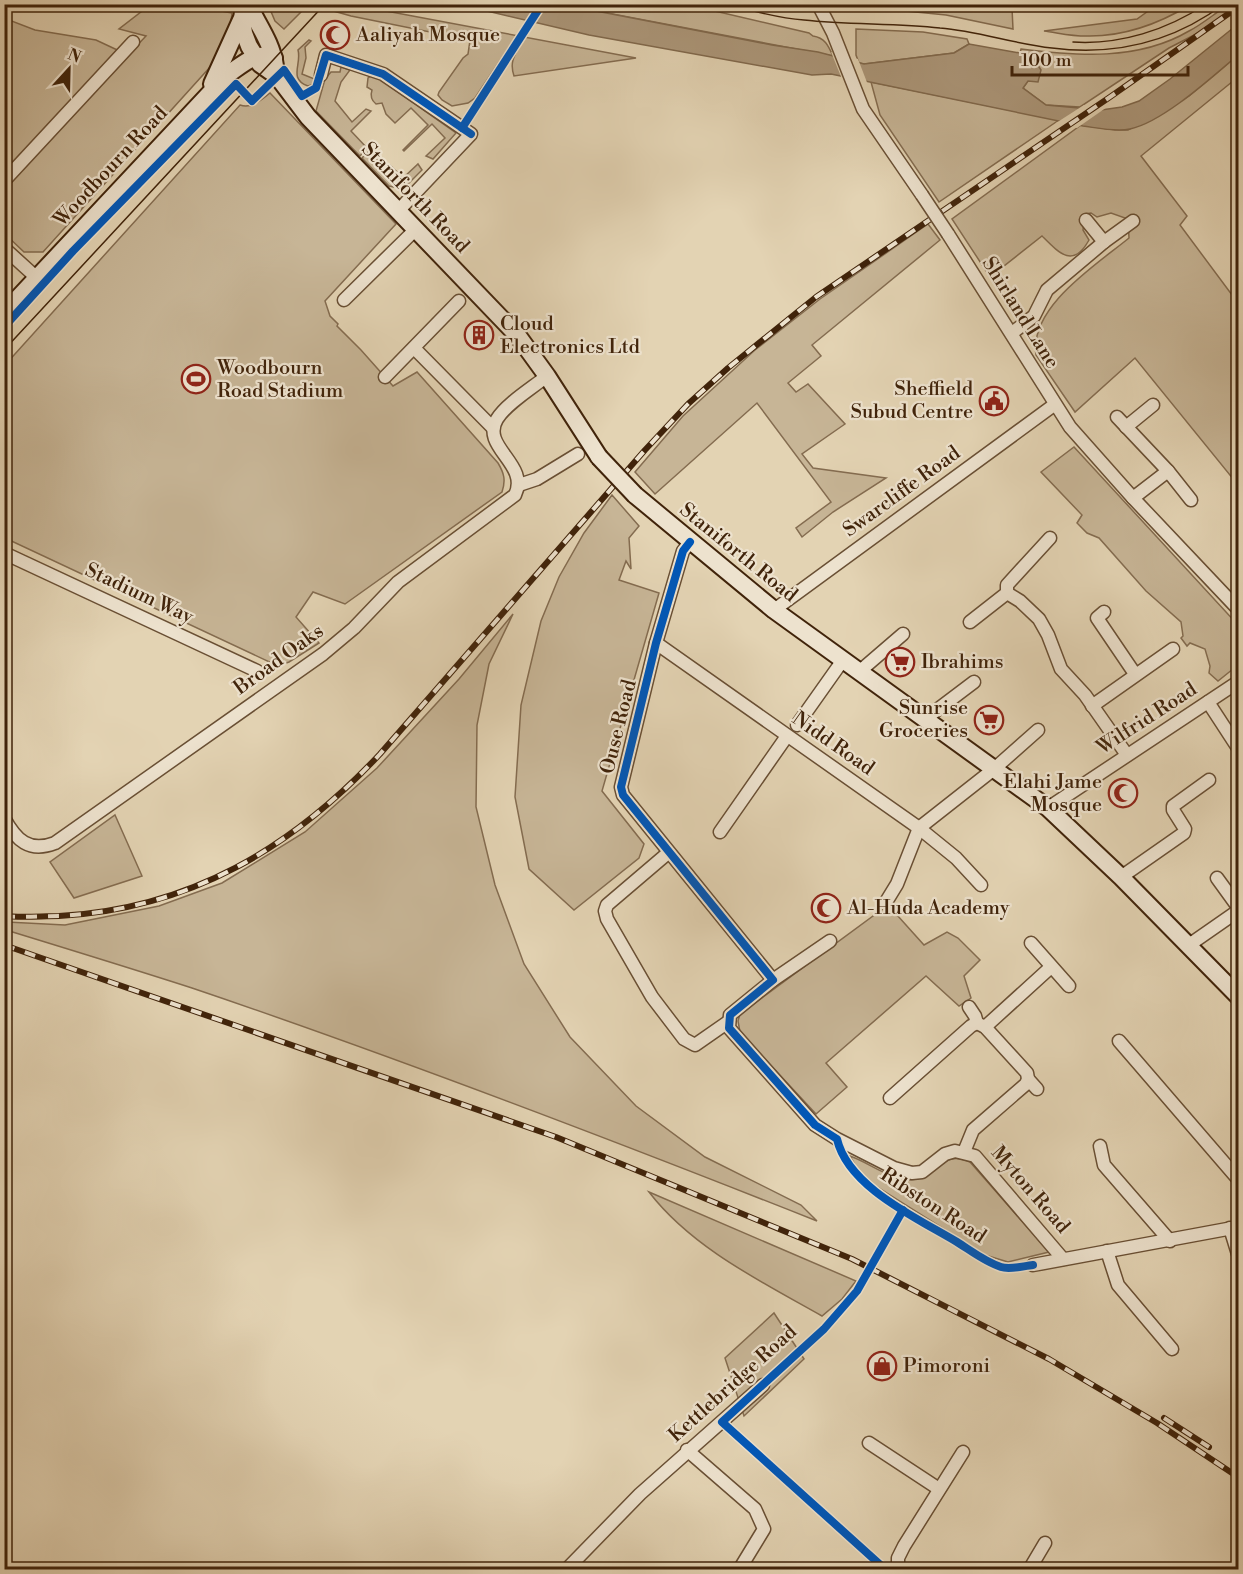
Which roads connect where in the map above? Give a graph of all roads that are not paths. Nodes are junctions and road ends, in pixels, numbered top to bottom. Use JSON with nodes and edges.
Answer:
{"nodes":[{"id":1,"x":818,"y":4,"type":"edge"},
{"id":2,"x":246,"y":10,"type":"edge"},
{"id":3,"x":133,"y":42,"type":"dead end"},
{"id":4,"x":254,"y":57,"type":"junction"},
{"id":5,"x":274,"y":58,"type":"junction"},
{"id":6,"x":321,"y":75,"type":"dead end"},
{"id":7,"x":276,"y":76,"type":"junction"},
{"id":8,"x":207,"y":96,"type":"junction"},
{"id":9,"x":4,"y":181,"type":"edge"},
{"id":10,"x":398,"y":211,"type":"junction"},
{"id":11,"x":1086,"y":220,"type":"dead end"},
{"id":12,"x":1133,"y":221,"type":"dead end"},
{"id":13,"x":416,"y":229,"type":"junction"},
{"id":14,"x":1104,"y":242,"type":"junction"},
{"id":15,"x":4,"y":248,"type":"edge"},
{"id":16,"x":37,"y":278,"type":"junction"},
{"id":17,"x":344,"y":300,"type":"dead end"},
{"id":18,"x":459,"y":301,"type":"dead end"},
{"id":19,"x":4,"y":313,"type":"edge"},
{"id":20,"x":1012,"y":333,"type":"junction"},
{"id":21,"x":414,"y":348,"type":"junction"},
{"id":22,"x":547,"y":376,"type":"junction"},
{"id":23,"x":385,"y":377,"type":"dead end"},
{"id":24,"x":1054,"y":405,"type":"junction"},
{"id":25,"x":1153,"y":405,"type":"dead end"},
{"id":26,"x":1117,"y":417,"type":"dead end"},
{"id":27,"x":1126,"y":427,"type":"junction"},
{"id":28,"x":493,"y":428,"type":"junction"},
{"id":29,"x":578,"y":454,"type":"dead end"},
{"id":30,"x":1168,"y":471,"type":"junction"},
{"id":31,"x":519,"y":485,"type":"junction"},
{"id":32,"x":1133,"y":498,"type":"junction"},
{"id":33,"x":1191,"y":500,"type":"dead end"},
{"id":34,"x":1050,"y":538,"type":"dead end"},
{"id":35,"x":690,"y":542,"type":"junction"},
{"id":36,"x":4,"y":553,"type":"edge"},
{"id":37,"x":1007,"y":593,"type":"junction"},
{"id":38,"x":1239,"y":609,"type":"edge"},
{"id":39,"x":774,"y":610,"type":"junction"},
{"id":40,"x":1104,"y":612,"type":"dead end"},
{"id":41,"x":970,"y":622,"type":"dead end"},
{"id":42,"x":903,"y":634,"type":"dead end"},
{"id":43,"x":656,"y":643,"type":"junction"},
{"id":44,"x":1173,"y":649,"type":"dead end"},
{"id":45,"x":843,"y":660,"type":"junction"},
{"id":46,"x":257,"y":671,"type":"dead end"},
{"id":47,"x":860,"y":671,"type":"junction"},
{"id":48,"x":1135,"y":674,"type":"junction"},
{"id":49,"x":974,"y":682,"type":"dead end"},
{"id":50,"x":1239,"y":682,"type":"edge"},
{"id":51,"x":1208,"y":702,"type":"junction"},
{"id":52,"x":1092,"y":706,"type":"junction"},
{"id":53,"x":925,"y":719,"type":"junction"},
{"id":54,"x":796,"y":725,"type":"dead end"},
{"id":55,"x":1038,"y":730,"type":"dead end"},
{"id":56,"x":787,"y":736,"type":"junction"},
{"id":57,"x":1239,"y":748,"type":"edge"},
{"id":58,"x":1127,"y":755,"type":"junction"},
{"id":59,"x":994,"y":768,"type":"junction"},
{"id":60,"x":1209,"y":780,"type":"dead end"},
{"id":61,"x":1048,"y":808,"type":"junction"},
{"id":62,"x":4,"y":818,"type":"edge"},
{"id":63,"x":919,"y":828,"type":"junction"},
{"id":64,"x":720,"y":832,"type":"dead end"},
{"id":65,"x":668,"y":852,"type":"junction"},
{"id":66,"x":1121,"y":877,"type":"junction"},
{"id":67,"x":1217,"y":878,"type":"dead end"},
{"id":68,"x":981,"y":885,"type":"dead end"},
{"id":69,"x":1236,"y":898,"type":"edge"},
{"id":70,"x":886,"y":902,"type":"dead end"},
{"id":71,"x":830,"y":941,"type":"dead end"},
{"id":72,"x":1031,"y":943,"type":"dead end"},
{"id":73,"x":1188,"y":945,"type":"junction"},
{"id":74,"x":1051,"y":967,"type":"junction"},
{"id":75,"x":773,"y":980,"type":"junction"},
{"id":76,"x":1069,"y":986,"type":"dead end"},
{"id":77,"x":1239,"y":996,"type":"edge"},
{"id":78,"x":969,"y":1007,"type":"dead end"},
{"id":79,"x":728,"y":1022,"type":"junction"},
{"id":80,"x":981,"y":1025,"type":"junction"},
{"id":81,"x":1119,"y":1041,"type":"dead end"},
{"id":82,"x":1028,"y":1079,"type":"junction"},
{"id":83,"x":1037,"y":1089,"type":"dead end"},
{"id":84,"x":890,"y":1098,"type":"dead end"},
{"id":85,"x":1100,"y":1146,"type":"dead end"},
{"id":86,"x":964,"y":1152,"type":"junction"},
{"id":87,"x":1239,"y":1179,"type":"edge"},
{"id":88,"x":1234,"y":1228,"type":"edge"},
{"id":89,"x":1170,"y":1241,"type":"junction"},
{"id":90,"x":1107,"y":1251,"type":"junction"},
{"id":91,"x":1239,"y":1254,"type":"edge"},
{"id":92,"x":1063,"y":1259,"type":"junction"},
{"id":93,"x":1033,"y":1265,"type":"dead end"},
{"id":94,"x":1172,"y":1349,"type":"dead end"},
{"id":95,"x":763,"y":1385,"type":"dead end"},
{"id":96,"x":869,"y":1443,"type":"dead end"},
{"id":97,"x":687,"y":1450,"type":"junction"},
{"id":98,"x":963,"y":1452,"type":"dead end"},
{"id":99,"x":939,"y":1489,"type":"junction"},
{"id":100,"x":1046,"y":1543,"type":"dead end"},
{"id":101,"x":567,"y":1569,"type":"edge"},
{"id":102,"x":739,"y":1569,"type":"edge"},
{"id":103,"x":898,"y":1569,"type":"edge"},
{"id":104,"x":1029,"y":1569,"type":"edge"}],
"edges":[{"from":1,"to":20,"type":"street","name":"Shirland Lane","bridge":true},
{"from":2,"to":4,"type":"main road","name":"Staniforth Road"},
{"from":2,"to":5,"type":"main road"},
{"from":2,"to":8,"type":"main road"},
{"from":3,"to":9,"type":"street"},
{"from":4,"to":5,"type":"main road"},
{"from":4,"to":7,"type":"main road","name":"Staniforth Road"},
{"from":4,"to":8,"type":"main road","name":"Woodbourn Road"},
{"from":5,"to":7,"type":"main road"},
{"from":6,"to":10,"type":"street"},
{"from":7,"to":10,"type":"main road","name":"Staniforth Road"},
{"from":8,"to":16,"type":"main road","name":"Woodbourn Road"},
{"from":10,"to":13,"type":"main road","name":"Staniforth Road"},
{"from":11,"to":14,"type":"street"},
{"from":12,"to":14,"type":"street"},
{"from":13,"to":17,"type":"street"},
{"from":13,"to":22,"type":"main road","name":"Staniforth Road"},
{"from":14,"to":20,"type":"street"},
{"from":15,"to":16,"type":"street"},
{"from":16,"to":19,"type":"main road","name":"Woodbourn Road"},
{"from":18,"to":21,"type":"street"},
{"from":20,"to":24,"type":"street","name":"Shirland Lane"},
{"from":21,"to":23,"type":"street"},
{"from":21,"to":28,"type":"street"},
{"from":22,"to":28,"type":"street"},
{"from":22,"to":35,"type":"main road","name":"Staniforth Road","bridge":true},
{"from":24,"to":32,"type":"street","name":"Shirland Lane"},
{"from":24,"to":39,"type":"street","name":"Swarcliffe Road"},
{"from":25,"to":27,"type":"street"},
{"from":26,"to":27,"type":"street"},
{"from":27,"to":30,"type":"street"},
{"from":28,"to":31,"type":"street"},
{"from":29,"to":31,"type":"street","name":"Broad Oaks"},
{"from":30,"to":32,"type":"street"},
{"from":30,"to":33,"type":"street"},
{"from":31,"to":62,"type":"street","name":"Broad Oaks"},
{"from":32,"to":38,"type":"street","name":"Shirland Lane"},
{"from":34,"to":37,"type":"street"},
{"from":35,"to":39,"type":"main road","name":"Staniforth Road"},
{"from":35,"to":43,"type":"street","name":"Ouse Road"},
{"from":36,"to":46,"type":"street","name":"Stadium Way"},
{"from":37,"to":41,"type":"street"},
{"from":37,"to":52,"type":"street"},
{"from":39,"to":45,"type":"main road","name":"Staniforth Road"},
{"from":40,"to":48,"type":"street"},
{"from":42,"to":47,"type":"street"},
{"from":43,"to":56,"type":"street","name":"Nidd Road"},
{"from":43,"to":65,"type":"street","name":"Ouse Road"},
{"from":44,"to":48,"type":"street"},
{"from":45,"to":47,"type":"main road","name":"Staniforth Road"},
{"from":45,"to":54,"type":"street"},
{"from":47,"to":53,"type":"main road","name":"Staniforth Road"},
{"from":48,"to":52,"type":"street"},
{"from":49,"to":53,"type":"street"},
{"from":50,"to":51,"type":"street","name":"Wilfrid Road"},
{"from":51,"to":57,"type":"street"},
{"from":51,"to":58,"type":"street","name":"Wilfrid Road"},
{"from":52,"to":58,"type":"street"},
{"from":53,"to":59,"type":"main road","name":"Staniforth Road"},
{"from":55,"to":59,"type":"street"},
{"from":56,"to":63,"type":"street","name":"Nidd Road"},
{"from":56,"to":64,"type":"street"},
{"from":58,"to":61,"type":"street","name":"Wilfrid Road"},
{"from":59,"to":61,"type":"main road","name":"Staniforth Road"},
{"from":59,"to":63,"type":"street"},
{"from":60,"to":66,"type":"street"},
{"from":61,"to":66,"type":"main road","name":"Staniforth Road"},
{"from":63,"to":68,"type":"street","name":"Nidd Road"},
{"from":63,"to":70,"type":"street"},
{"from":65,"to":75,"type":"street","name":"Ouse Road"},
{"from":65,"to":79,"type":"street"},
{"from":66,"to":73,"type":"main road","name":"Staniforth Road"},
{"from":67,"to":69,"type":"street"},
{"from":69,"to":73,"type":"street"},
{"from":71,"to":75,"type":"street"},
{"from":72,"to":74,"type":"street"},
{"from":73,"to":77,"type":"main road","name":"Staniforth Road"},
{"from":74,"to":76,"type":"street"},
{"from":74,"to":80,"type":"street"},
{"from":75,"to":79,"type":"street"},
{"from":78,"to":80,"type":"street"},
{"from":79,"to":86,"type":"street"},
{"from":80,"to":82,"type":"street"},
{"from":80,"to":84,"type":"street"},
{"from":81,"to":87,"type":"street"},
{"from":82,"to":83,"type":"street"},
{"from":82,"to":86,"type":"street"},
{"from":85,"to":89,"type":"street"},
{"from":86,"to":92,"type":"street","name":"Myton Road"},
{"from":88,"to":89,"type":"street"},
{"from":88,"to":91,"type":"street"},
{"from":89,"to":90,"type":"street"},
{"from":90,"to":92,"type":"street"},
{"from":90,"to":94,"type":"street"},
{"from":92,"to":93,"type":"street"},
{"from":95,"to":97,"type":"street","name":"Kettlebridge Road"},
{"from":96,"to":99,"type":"street"},
{"from":97,"to":101,"type":"street","name":"Kettlebridge Road"},
{"from":97,"to":102,"type":"street"},
{"from":98,"to":99,"type":"street"},
{"from":99,"to":103,"type":"street"},
{"from":100,"to":104,"type":"street"}]}
